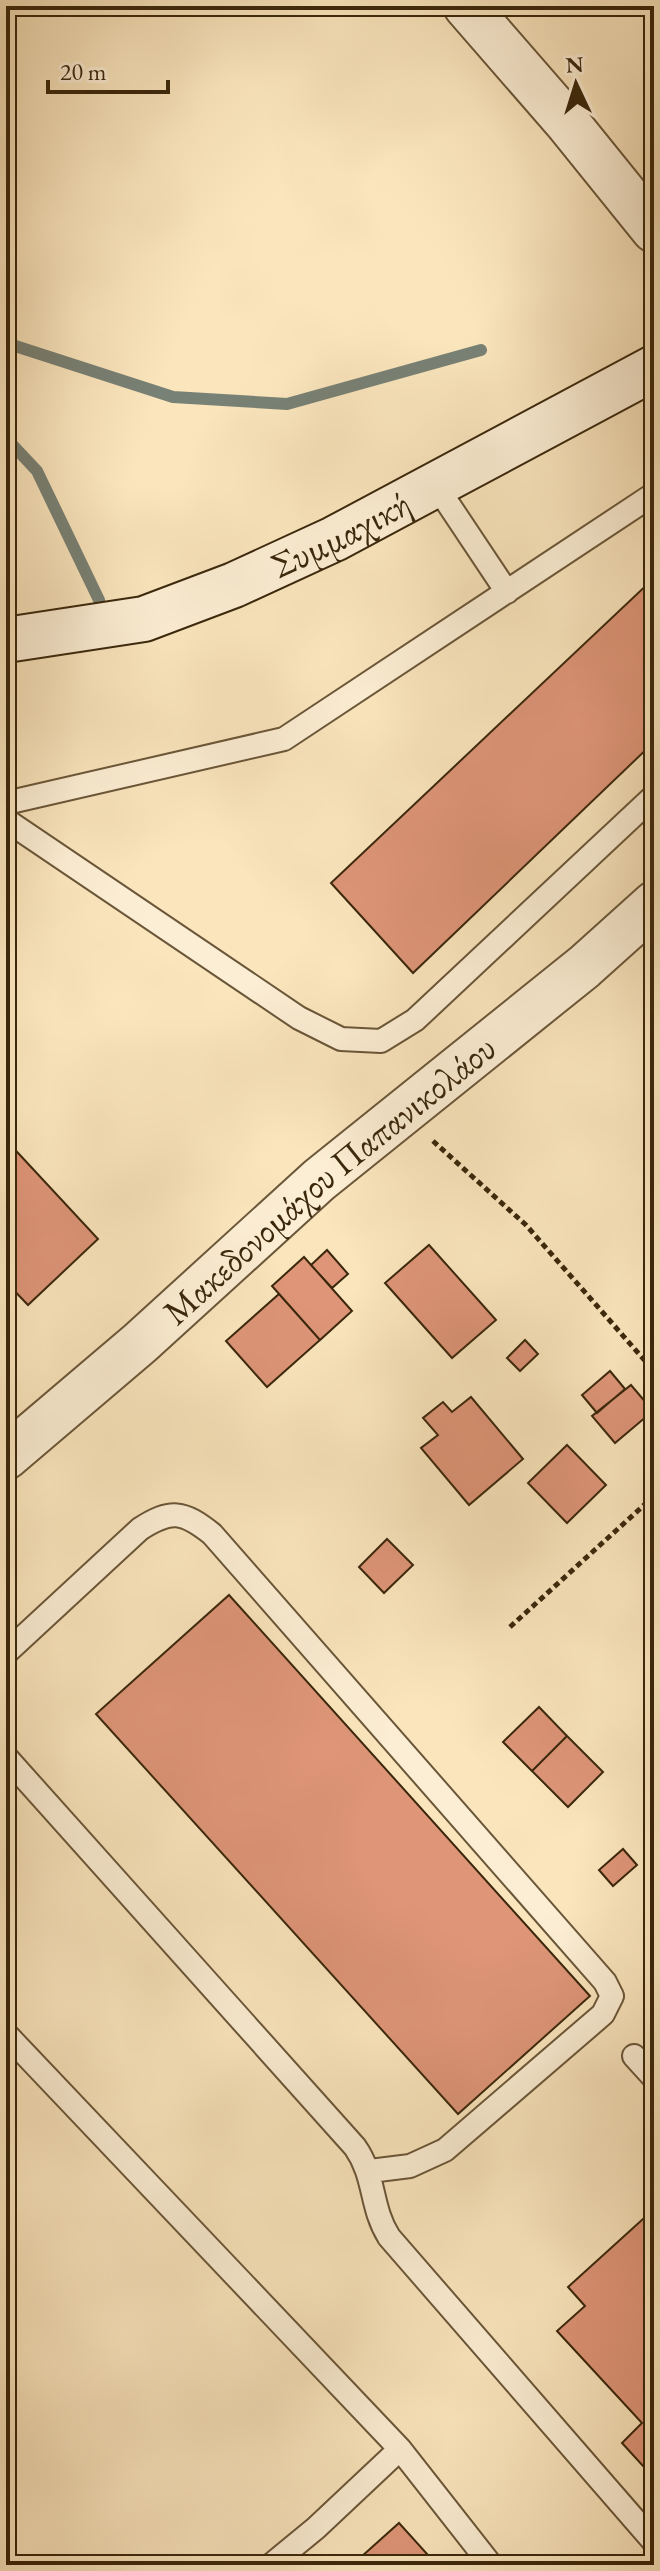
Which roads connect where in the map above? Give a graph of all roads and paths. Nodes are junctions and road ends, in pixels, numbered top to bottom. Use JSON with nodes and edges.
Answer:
{"nodes":[{"id":1,"x":466,"y":6,"type":"edge"},
{"id":2,"x":654,"y":230,"type":"edge"},
{"id":3,"x":654,"y":368,"type":"edge"},
{"id":4,"x":435,"y":484,"type":"junction"},
{"id":5,"x":654,"y":494,"type":"edge"},
{"id":6,"x":507,"y":592,"type":"junction"},
{"id":7,"x":6,"y":640,"type":"edge"},
{"id":8,"x":654,"y":796,"type":"edge"},
{"id":9,"x":6,"y":803,"type":"edge"},
{"id":10,"x":6,"y":820,"type":"edge"},
{"id":11,"x":654,"y":904,"type":"edge"},
{"id":12,"x":403,"y":1113,"type":"junction"},
{"id":13,"x":654,"y":1371,"type":"edge"},
{"id":14,"x":6,"y":1457,"type":"edge"},
{"id":15,"x":654,"y":1496,"type":"edge"},
{"id":16,"x":510,"y":1627,"type":"dead end"},
{"id":17,"x":6,"y":1653,"type":"edge"},
{"id":18,"x":6,"y":1757,"type":"edge"},
{"id":19,"x":6,"y":2034,"type":"edge"},
{"id":20,"x":634,"y":2056,"type":"dead end"},
{"id":21,"x":654,"y":2078,"type":"edge"},
{"id":22,"x":370,"y":2171,"type":"junction"},
{"id":23,"x":400,"y":2449,"type":"junction"},
{"id":24,"x":654,"y":2542,"type":"edge"},
{"id":25,"x":271,"y":2565,"type":"edge"},
{"id":26,"x":491,"y":2565,"type":"edge"}],
"edges":[{"from":1,"to":2,"type":"street"},
{"from":3,"to":4,"type":"street","name":"Συμμαχική"},
{"from":4,"to":6,"type":"lane"},
{"from":4,"to":7,"type":"street","name":"Συμμαχική"},
{"from":5,"to":6,"type":"lane"},
{"from":6,"to":9,"type":"lane"},
{"from":8,"to":10,"type":"lane"},
{"from":11,"to":12,"type":"street","name":"Μακεδονομάχου Παπανικολάου"},
{"from":12,"to":13,"type":"path"},
{"from":12,"to":14,"type":"street","name":"Μακεδονομάχου Παπανικολάου"},
{"from":15,"to":16,"type":"path"},
{"from":17,"to":22,"type":"lane"},
{"from":18,"to":22,"type":"lane"},
{"from":19,"to":23,"type":"lane"},
{"from":20,"to":21,"type":"lane"},
{"from":22,"to":24,"type":"lane"},
{"from":23,"to":25,"type":"lane"},
{"from":23,"to":26,"type":"lane"}]}
